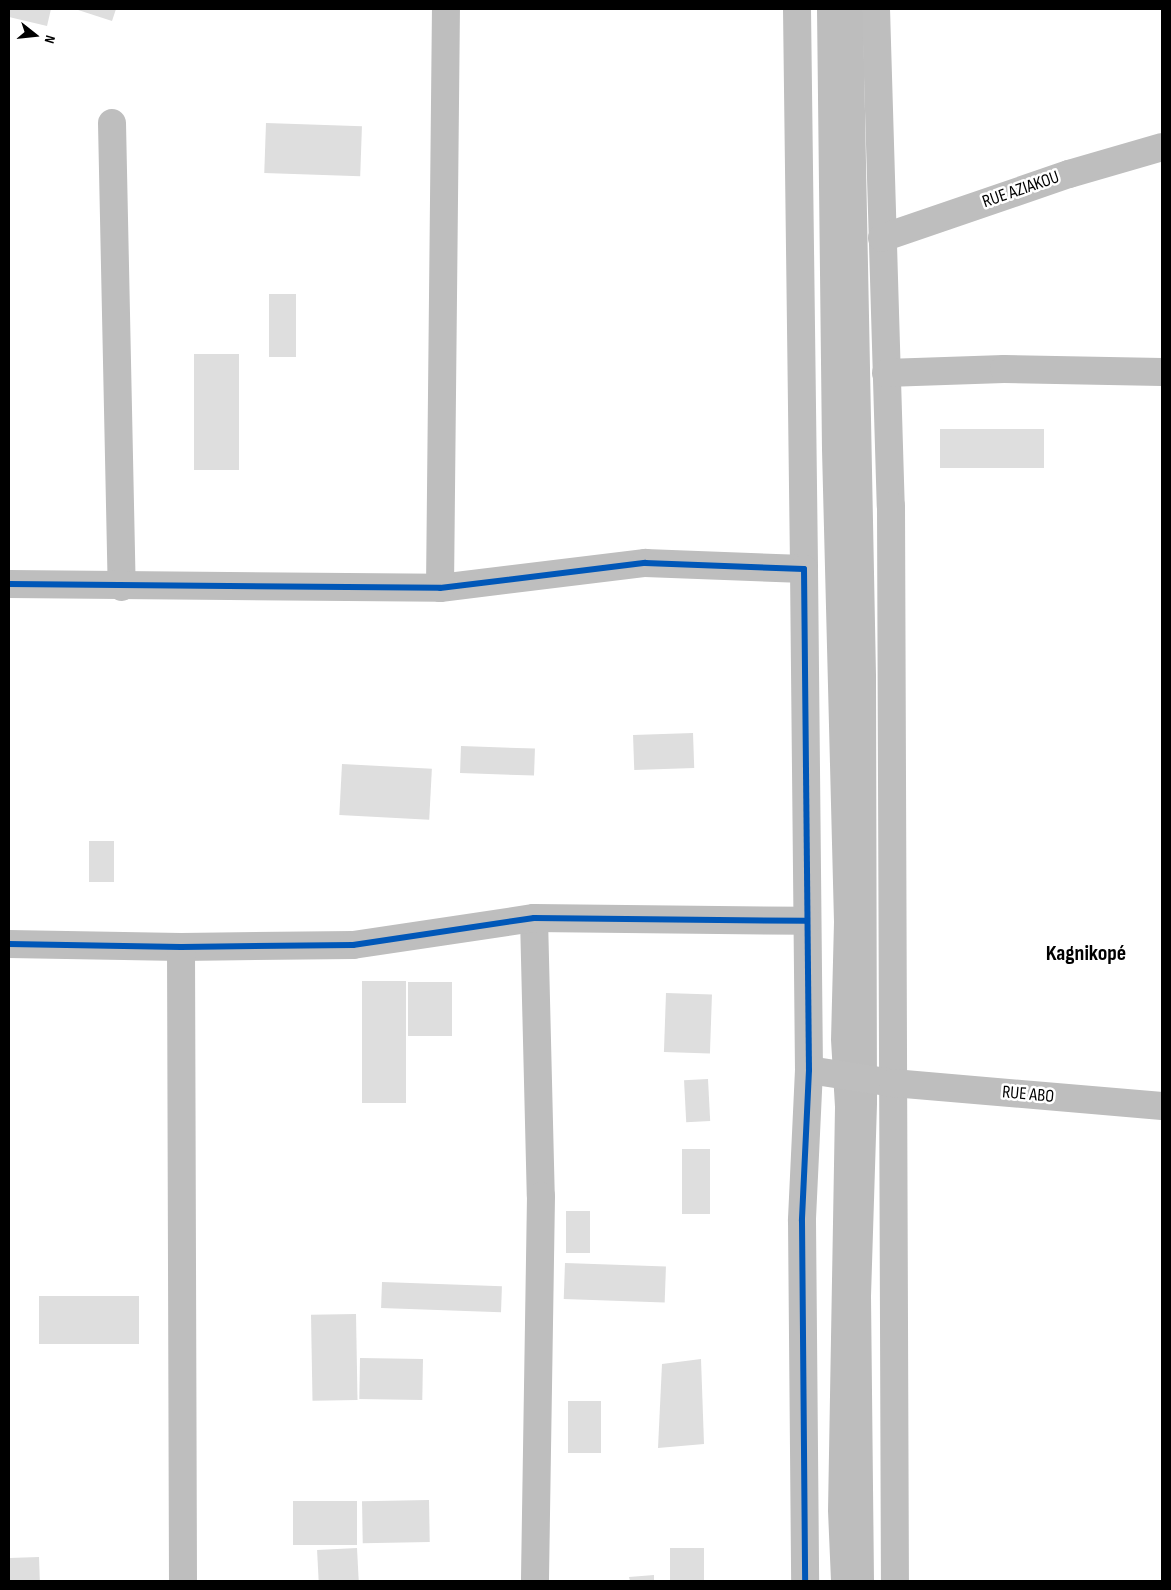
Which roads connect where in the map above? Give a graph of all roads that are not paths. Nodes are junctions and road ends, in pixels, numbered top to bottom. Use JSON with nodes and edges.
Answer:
{"nodes":[{"id":1,"x":446,"y":9,"type":"edge"},
{"id":2,"x":797,"y":9,"type":"edge"},
{"id":3,"x":876,"y":9,"type":"edge"},
{"id":4,"x":112,"y":123,"type":"dead end"},
{"id":5,"x":1162,"y":147,"type":"edge"},
{"id":6,"x":882,"y":238,"type":"junction"},
{"id":7,"x":1162,"y":372,"type":"edge"},
{"id":8,"x":886,"y":373,"type":"junction"},
{"id":9,"x":804,"y":569,"type":"junction"},
{"id":10,"x":9,"y":584,"type":"edge"},
{"id":11,"x":122,"y":587,"type":"junction"},
{"id":12,"x":440,"y":588,"type":"junction"},
{"id":13,"x":534,"y":918,"type":"junction"},
{"id":14,"x":807,"y":921,"type":"junction"},
{"id":15,"x":9,"y":944,"type":"edge"},
{"id":16,"x":180,"y":947,"type":"junction"},
{"id":17,"x":808,"y":1070,"type":"junction"},
{"id":18,"x":893,"y":1083,"type":"junction"},
{"id":19,"x":1162,"y":1106,"type":"edge"},
{"id":20,"x":183,"y":1581,"type":"edge"},
{"id":21,"x":535,"y":1581,"type":"edge"},
{"id":22,"x":805,"y":1581,"type":"edge"},
{"id":23,"x":895,"y":1581,"type":"edge"}],
"edges":[{"from":1,"to":12,"type":"street"},
{"from":2,"to":9,"type":"street"},
{"from":3,"to":6,"type":"street"},
{"from":4,"to":11,"type":"street"},
{"from":5,"to":6,"type":"street","name":"RUE AZIAKOU"},
{"from":6,"to":8,"type":"street"},
{"from":7,"to":8,"type":"street"},
{"from":8,"to":18,"type":"street"},
{"from":9,"to":12,"type":"street"},
{"from":9,"to":14,"type":"street"},
{"from":10,"to":11,"type":"street"},
{"from":11,"to":12,"type":"street"},
{"from":13,"to":14,"type":"street"},
{"from":13,"to":16,"type":"street"},
{"from":13,"to":21,"type":"street"},
{"from":14,"to":17,"type":"street"},
{"from":15,"to":16,"type":"street"},
{"from":16,"to":20,"type":"street"},
{"from":17,"to":18,"type":"street","name":"RUE ABO"},
{"from":17,"to":22,"type":"street"},
{"from":18,"to":19,"type":"street","name":"RUE ABO"},
{"from":18,"to":23,"type":"street"}]}
